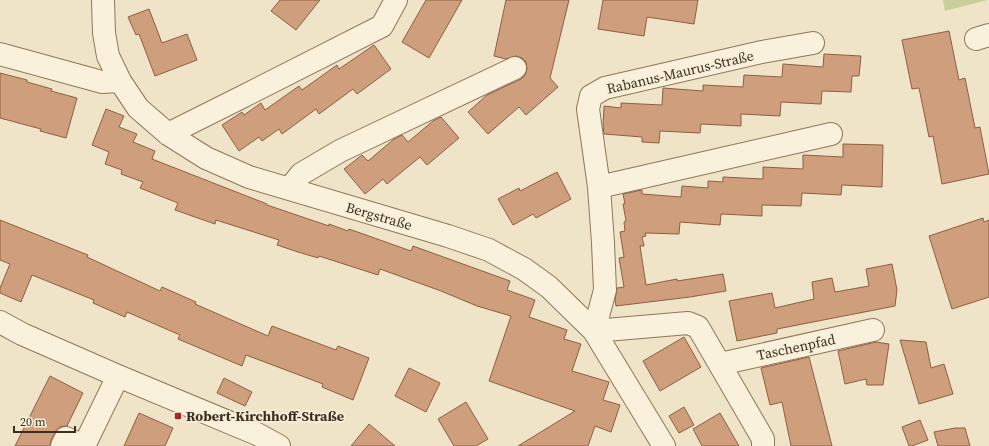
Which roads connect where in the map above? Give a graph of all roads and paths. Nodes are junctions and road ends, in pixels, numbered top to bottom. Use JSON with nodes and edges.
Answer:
{"nodes":[{"id":1,"x":103,"y":0,"type":"edge"},
{"id":2,"x":396,"y":0,"type":"edge"},
{"id":3,"x":813,"y":43,"type":"dead end"},
{"id":4,"x":0,"y":54,"type":"edge"},
{"id":5,"x":515,"y":68,"type":"dead end"},
{"id":6,"x":120,"y":81,"type":"junction"},
{"id":7,"x":168,"y":134,"type":"junction"},
{"id":8,"x":830,"y":134,"type":"dead end"},
{"id":9,"x":599,"y":187,"type":"junction"},
{"id":10,"x":289,"y":189,"type":"junction"},
{"id":11,"x":0,"y":322,"type":"edge"},
{"id":12,"x":873,"y":330,"type":"dead end"},
{"id":13,"x":594,"y":331,"type":"junction"},
{"id":14,"x":720,"y":364,"type":"junction"},
{"id":15,"x":118,"y":376,"type":"junction"},
{"id":16,"x":62,"y":446,"type":"edge"},
{"id":17,"x":83,"y":446,"type":"edge"},
{"id":18,"x":279,"y":446,"type":"edge"},
{"id":19,"x":664,"y":446,"type":"edge"},
{"id":20,"x":763,"y":446,"type":"edge"}],
"edges":[{"from":1,"to":6,"type":"street","name":"Bergstraße"},
{"from":2,"to":7,"type":"street"},
{"from":3,"to":9,"type":"street","name":"Rabanus-Maurus-Straße"},
{"from":4,"to":6,"type":"street"},
{"from":5,"to":10,"type":"street"},
{"from":6,"to":7,"type":"street","name":"Bergstraße"},
{"from":7,"to":10,"type":"street","name":"Bergstraße"},
{"from":8,"to":9,"type":"street"},
{"from":9,"to":13,"type":"street","name":"Rabanus-Maurus-Straße"},
{"from":10,"to":13,"type":"street","name":"Bergstraße"},
{"from":11,"to":15,"type":"street"},
{"from":12,"to":14,"type":"street","name":"Taschenpfad"},
{"from":13,"to":14,"type":"street"},
{"from":13,"to":19,"type":"street","name":"Bergstraße"},
{"from":14,"to":20,"type":"street"},
{"from":15,"to":17,"type":"street"},
{"from":15,"to":18,"type":"street"},
{"from":16,"to":17,"type":"street"}]}
